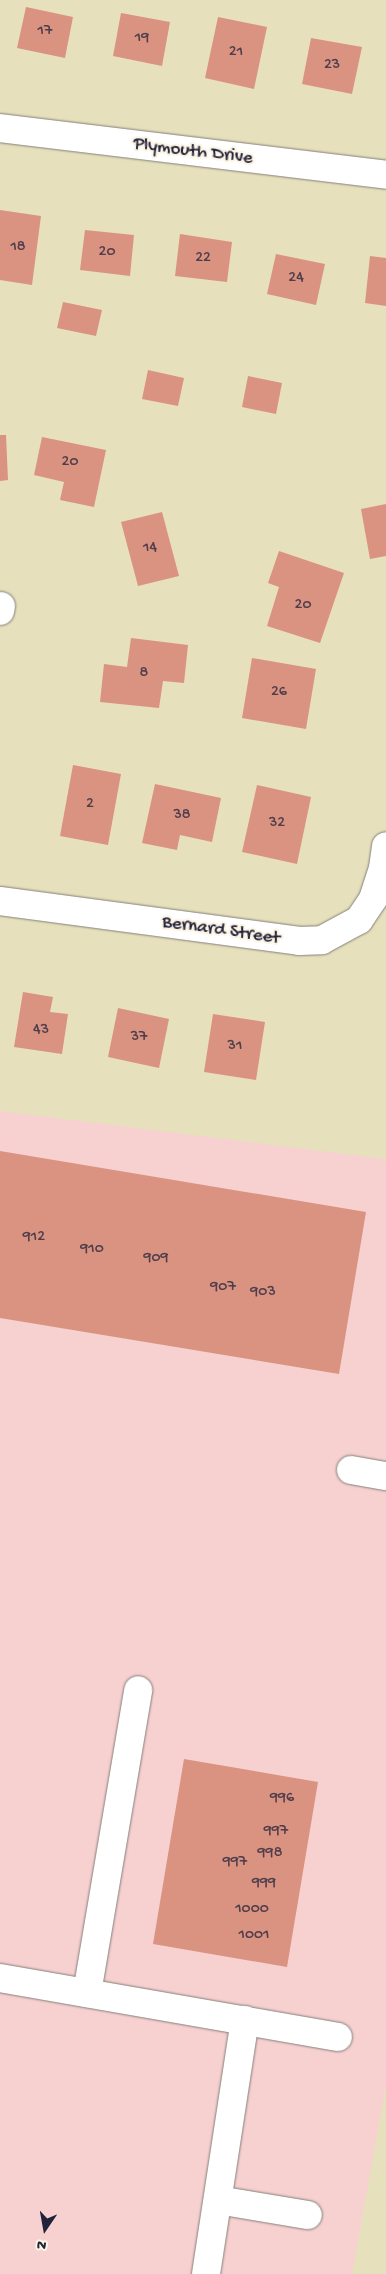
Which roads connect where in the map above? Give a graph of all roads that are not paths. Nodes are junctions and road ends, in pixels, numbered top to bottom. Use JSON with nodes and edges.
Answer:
{"nodes":[{"id":1,"x":0,"y":128,"type":"edge"},
{"id":2,"x":386,"y":175,"type":"edge"},
{"id":3,"x":1,"y":606,"type":"edge"},
{"id":4,"x":0,"y":611,"type":"edge"},
{"id":5,"x":386,"y":846,"type":"edge"},
{"id":6,"x":0,"y":901,"type":"edge"},
{"id":7,"x":351,"y":1470,"type":"dead end"},
{"id":8,"x":386,"y":1476,"type":"edge"},
{"id":9,"x":138,"y":1690,"type":"dead end"},
{"id":10,"x":0,"y":1978,"type":"edge"},
{"id":11,"x":87,"y":1993,"type":"junction"},
{"id":12,"x":245,"y":2020,"type":"junction"},
{"id":13,"x":338,"y":2036,"type":"dead end"},
{"id":14,"x":218,"y":2200,"type":"junction"},
{"id":15,"x":308,"y":2215,"type":"dead end"},
{"id":16,"x":206,"y":2274,"type":"edge"}],
"edges":[{"from":1,"to":2,"type":"street","name":"Plymouth Drive"},
{"from":3,"to":4,"type":"street"},
{"from":5,"to":6,"type":"street","name":"Bernard Street"},
{"from":7,"to":8,"type":"street"},
{"from":9,"to":11,"type":"street"},
{"from":10,"to":11,"type":"street"},
{"from":11,"to":12,"type":"street"},
{"from":12,"to":13,"type":"street"},
{"from":12,"to":14,"type":"street"},
{"from":14,"to":15,"type":"street"},
{"from":14,"to":16,"type":"street"}]}
